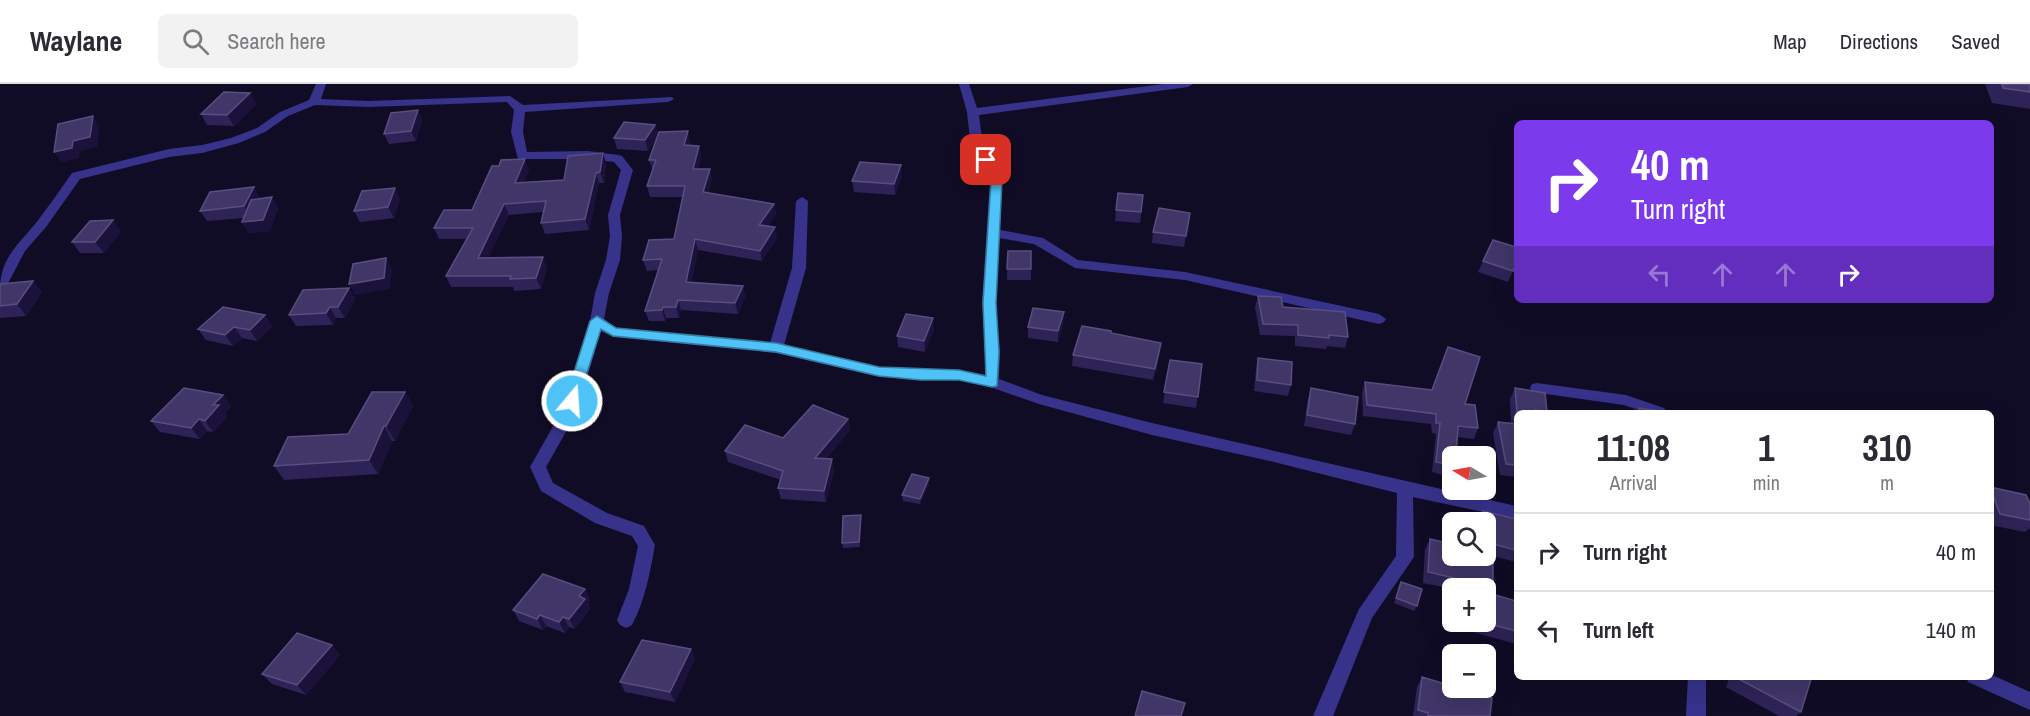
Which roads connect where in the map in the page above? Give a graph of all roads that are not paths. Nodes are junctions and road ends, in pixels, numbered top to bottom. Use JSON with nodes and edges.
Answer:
{"nodes":[{"id":1,"x":321,"y":84,"type":"edge"},
{"id":2,"x":964,"y":84,"type":"edge"},
{"id":3,"x":1188,"y":84,"type":"edge"},
{"id":4,"x":668,"y":99,"type":"dead end"},
{"id":5,"x":314,"y":102,"type":"junction"},
{"id":6,"x":520,"y":110,"type":"junction"},
{"id":7,"x":973,"y":112,"type":"junction"},
{"id":8,"x":802,"y":201,"type":"dead end"},
{"id":9,"x":992,"y":233,"type":"junction"},
{"id":10,"x":0,"y":286,"type":"edge"},
{"id":11,"x":1379,"y":319,"type":"dead end"},
{"id":12,"x":597,"y":321,"type":"junction"},
{"id":13,"x":776,"y":348,"type":"junction"},
{"id":14,"x":992,"y":382,"type":"junction"},
{"id":15,"x":1537,"y":388,"type":"dead end"},
{"id":16,"x":1654,"y":410,"type":"edge"},
{"id":17,"x":1405,"y":489,"type":"junction"},
{"id":18,"x":1514,"y":513,"type":"edge"},
{"id":19,"x":626,"y":620,"type":"dead end"},
{"id":20,"x":1697,"y":680,"type":"edge"},
{"id":21,"x":1984,"y":680,"type":"edge"},
{"id":22,"x":2030,"y":701,"type":"edge"},
{"id":23,"x":1323,"y":716,"type":"edge"},
{"id":24,"x":1696,"y":716,"type":"edge"}],
"edges":[{"from":1,"to":5,"type":"street"},
{"from":2,"to":7,"type":"street"},
{"from":3,"to":7,"type":"street"},
{"from":4,"to":6,"type":"street"},
{"from":5,"to":6,"type":"street"},
{"from":5,"to":10,"type":"street"},
{"from":6,"to":12,"type":"street"},
{"from":7,"to":9,"type":"street"},
{"from":8,"to":13,"type":"street"},
{"from":9,"to":11,"type":"street"},
{"from":9,"to":14,"type":"street"},
{"from":12,"to":13,"type":"street"},
{"from":12,"to":19,"type":"street"},
{"from":13,"to":14,"type":"street"},
{"from":14,"to":17,"type":"street"},
{"from":15,"to":16,"type":"street"},
{"from":17,"to":18,"type":"street"},
{"from":17,"to":23,"type":"street"},
{"from":20,"to":24,"type":"street"},
{"from":21,"to":22,"type":"street"}]}
